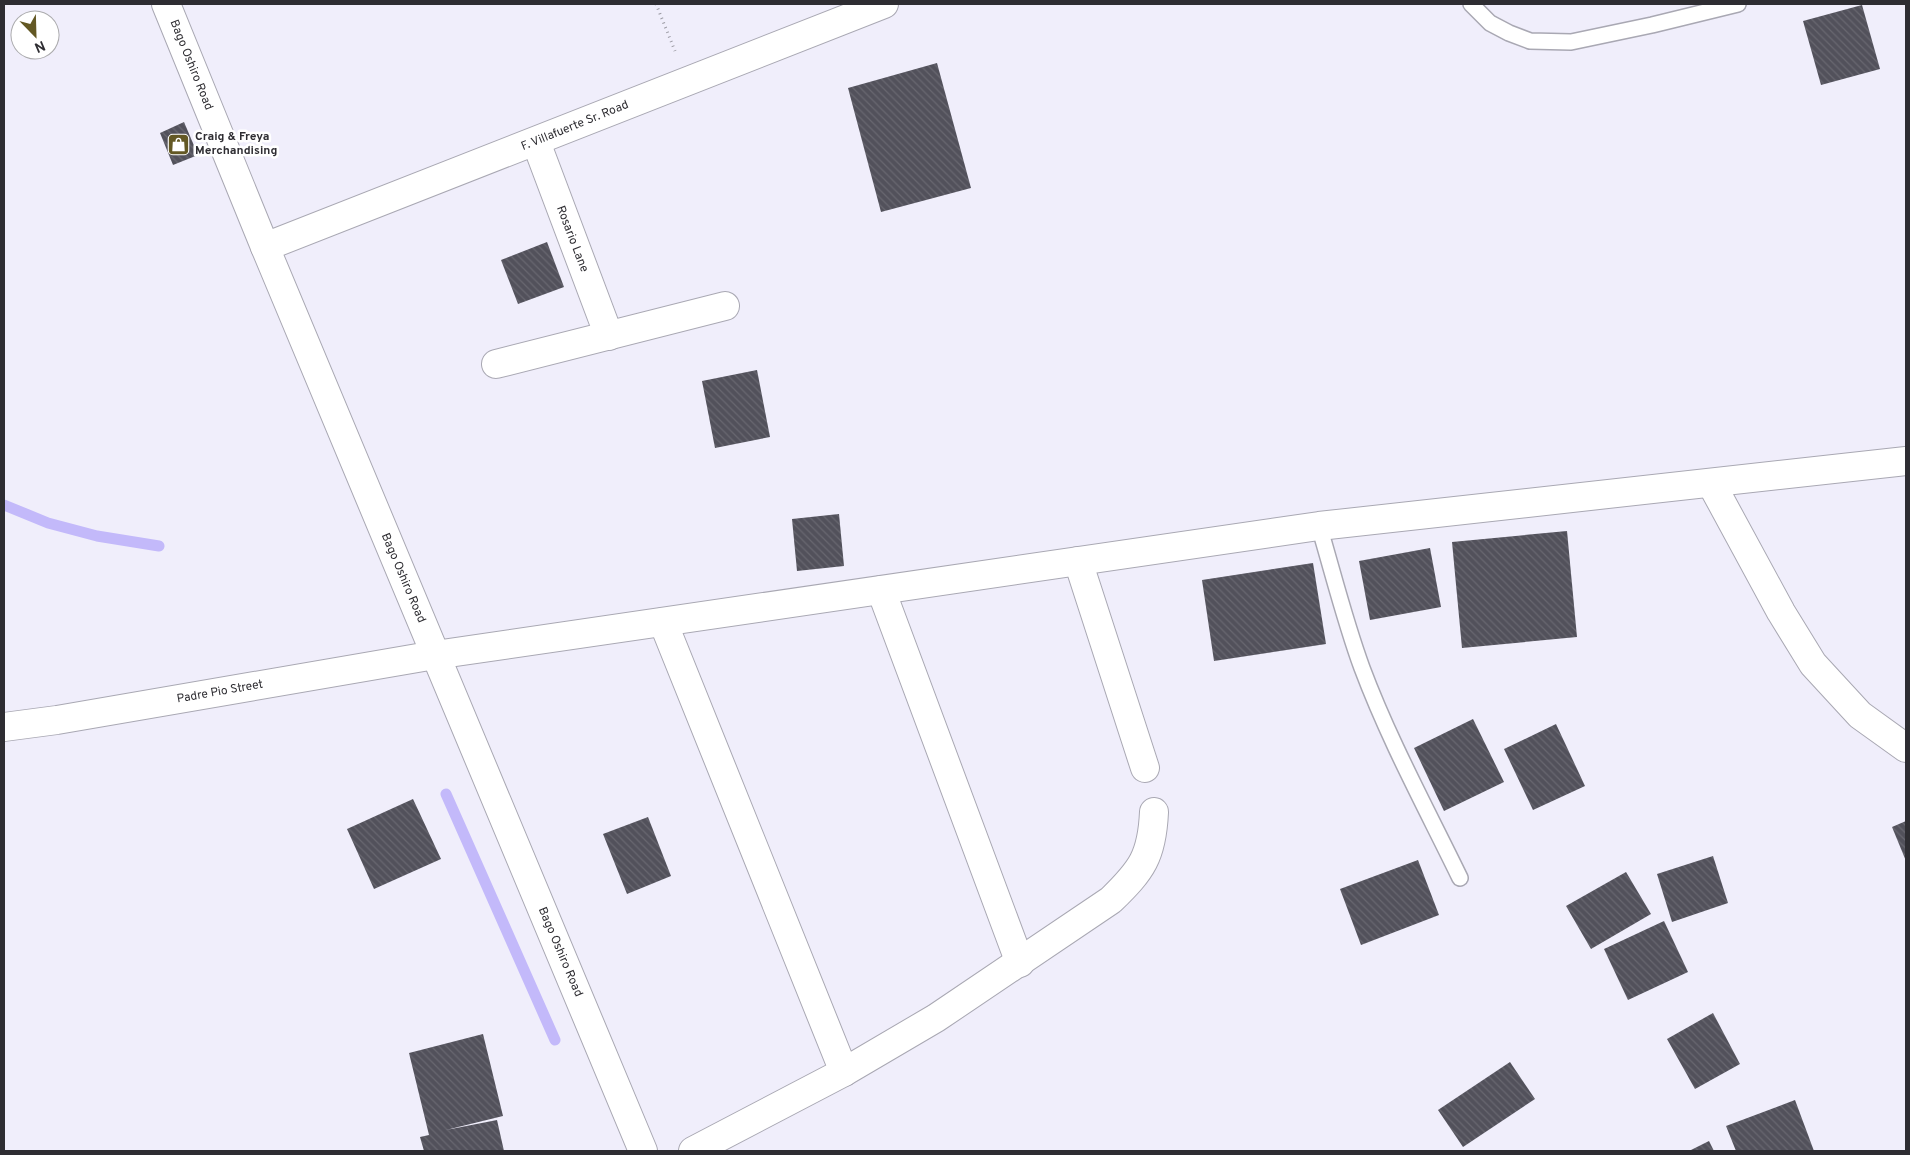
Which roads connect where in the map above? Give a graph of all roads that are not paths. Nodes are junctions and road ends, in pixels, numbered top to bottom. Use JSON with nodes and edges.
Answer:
{"nodes":[{"id":1,"x":166,"y":4,"type":"edge"},
{"id":2,"x":884,"y":4,"type":"edge"},
{"id":3,"x":1471,"y":4,"type":"edge"},
{"id":4,"x":1738,"y":4,"type":"edge"},
{"id":5,"x":536,"y":142,"type":"junction"},
{"id":6,"x":265,"y":247,"type":"junction"},
{"id":7,"x":725,"y":306,"type":"dead end"},
{"id":8,"x":609,"y":336,"type":"junction"},
{"id":9,"x":496,"y":364,"type":"dead end"},
{"id":10,"x":1906,"y":461,"type":"edge"},
{"id":11,"x":1711,"y":483,"type":"junction"},
{"id":12,"x":1319,"y":526,"type":"junction"},
{"id":13,"x":1078,"y":561,"type":"junction"},
{"id":14,"x":881,"y":590,"type":"junction"},
{"id":15,"x":663,"y":622,"type":"junction"},
{"id":16,"x":435,"y":655,"type":"junction"},
{"id":17,"x":4,"y":727,"type":"edge"},
{"id":18,"x":1906,"y":748,"type":"edge"},
{"id":19,"x":1145,"y":768,"type":"dead end"},
{"id":20,"x":1154,"y":812,"type":"dead end"},
{"id":21,"x":1460,"y":878,"type":"dead end"},
{"id":22,"x":1020,"y":963,"type":"junction"},
{"id":23,"x":844,"y":1072,"type":"junction"},
{"id":24,"x":643,"y":1151,"type":"edge"},
{"id":25,"x":693,"y":1151,"type":"edge"}],
"edges":[{"from":1,"to":6,"type":"street","name":"Bago Oshiro Road"},
{"from":2,"to":5,"type":"street","name":"F. Villafuerte Sr. Road"},
{"from":3,"to":4,"type":"lane"},
{"from":5,"to":6,"type":"street","name":"F. Villafuerte Sr. Road"},
{"from":5,"to":8,"type":"street","name":"Rosario Lane"},
{"from":6,"to":16,"type":"street","name":"Bago Oshiro Road"},
{"from":7,"to":8,"type":"street"},
{"from":8,"to":9,"type":"street"},
{"from":10,"to":11,"type":"street","name":"Padre Pio Street"},
{"from":11,"to":12,"type":"street","name":"Padre Pio Street"},
{"from":11,"to":18,"type":"street"},
{"from":12,"to":13,"type":"street","name":"Padre Pio Street"},
{"from":12,"to":21,"type":"lane"},
{"from":13,"to":14,"type":"street","name":"Padre Pio Street"},
{"from":13,"to":19,"type":"street"},
{"from":14,"to":15,"type":"street","name":"Padre Pio Street"},
{"from":14,"to":22,"type":"street"},
{"from":15,"to":16,"type":"street","name":"Padre Pio Street"},
{"from":15,"to":23,"type":"street"},
{"from":16,"to":17,"type":"street","name":"Padre Pio Street"},
{"from":16,"to":24,"type":"street","name":"Bago Oshiro Road"},
{"from":20,"to":22,"type":"street"},
{"from":22,"to":23,"type":"street"},
{"from":23,"to":25,"type":"street"}]}
